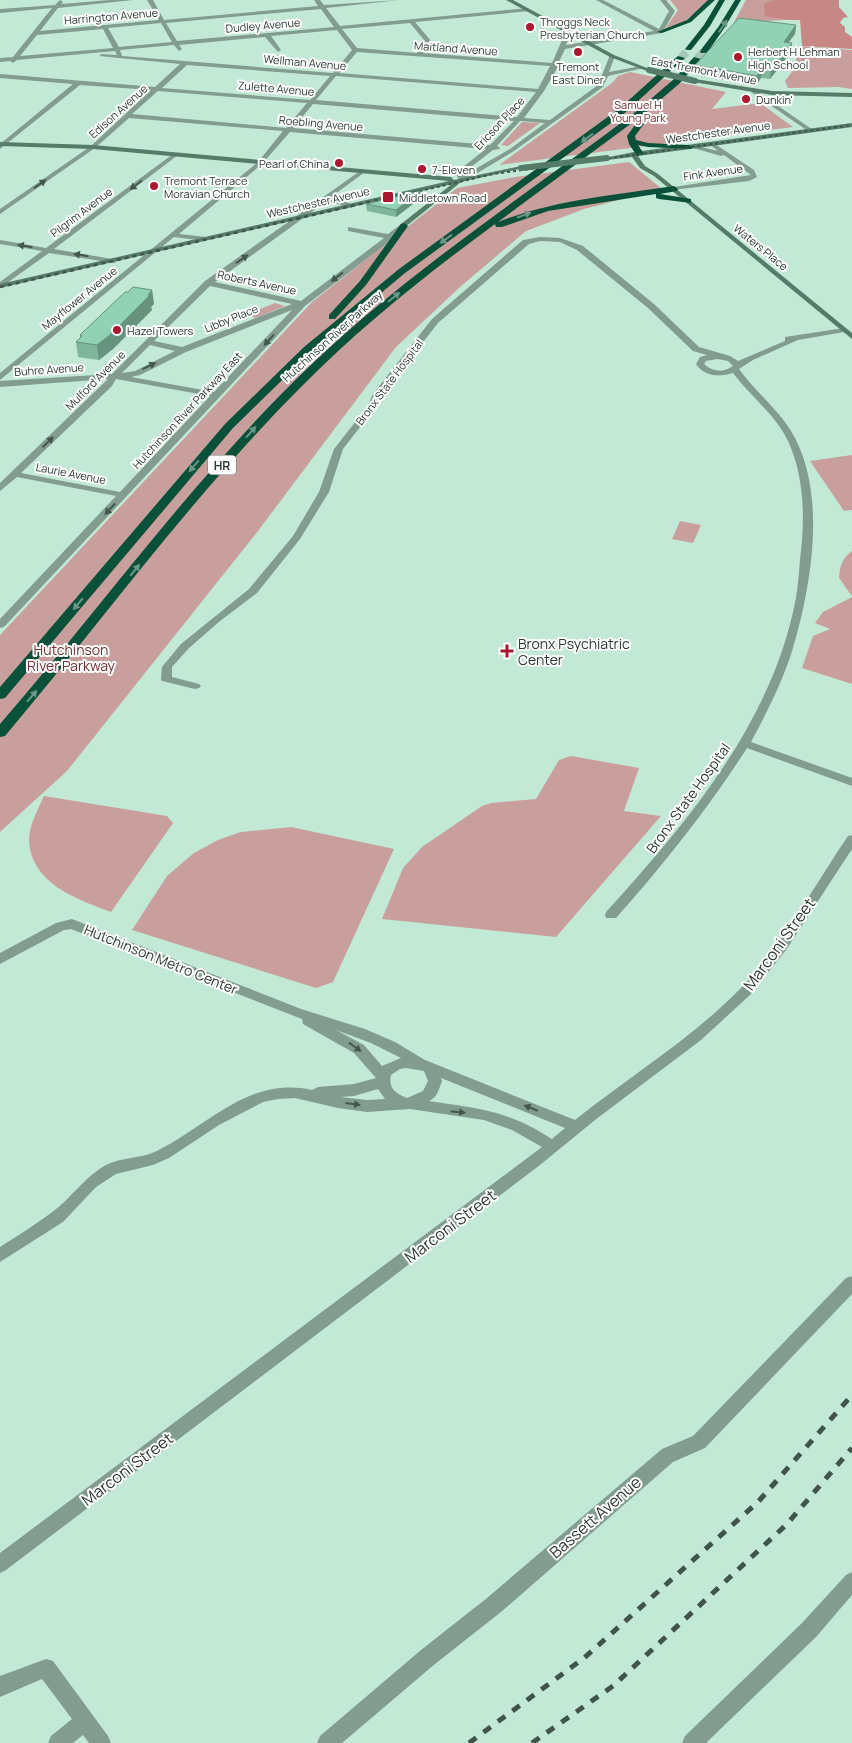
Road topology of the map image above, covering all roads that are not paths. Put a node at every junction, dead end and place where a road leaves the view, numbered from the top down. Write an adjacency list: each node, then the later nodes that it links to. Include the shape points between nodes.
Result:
1 (61, 0): 12 (street)
2 (130, 0): 12 (street)
3 (150, 0): 16 (street)
4 (316, 0): 13 (street)
5 (397, 0): 13 (street, Harrington Avenue)
6 (509, 0): 14 (main road, East Tremont Avenue)
7 (599, 0): 20 (street, via 650,27)
8 (663, 0): 20 (street, via 672,11)
9 (712, 0): 20 (highway, via 689,21)
10 (722, 0): 28 (highway)
11 (738, 0): 31 (highway, one-way to 11)
12 (57, 6): 15 (street); 22 (street)
13 (322, 7): 16 (street, Harrington Avenue); 19 (street)
14 (528, 10): 17 (street, Dudley Avenue); 21 (main road, East Tremont Avenue)
15 (0, 11)
16 (163, 21): 18 (street, Harrington Avenue); 24 (street)
17 (411, 21): 19 (street, Dudley Avenue); 33 (street, via 428,40)
18 (105, 27): 22 (street, Harrington Avenue); 27 (street)
19 (340, 28): 23 (street, Dudley Avenue); 30 (street)
20 (661, 29): 25 (street)
21 (568, 32): 25 (main road, East Tremont Avenue); 26 (street, Ericson Place)
22 (37, 33): 37 (street)
23 (267, 35): 24 (street, Dudley Avenue); 29 (street)
24 (176, 43): 27 (street, Dudley Avenue); 40 (street)
25 (590, 44): 26 (street); 34 (main road, East Tremont Avenue)
26 (563, 46): 41 (street, Ericson Place)
27 (118, 49): 32 (street, Dudley Avenue); 35 (street)
28 (688, 49)
29 (278, 50)
30 (355, 50): 33 (street, Maitland Avenue); 44 (street, Mayflower Avenue)
31 (704, 51)
32 (67, 54): 35 (street, Wellman Avenue); 37 (street, Dudley Avenue)
33 (418, 55): 41 (street, Maitland Avenue)
34 (612, 56): 42 (main road, East Tremont Avenue); 43 (street, via 606,68)
35 (121, 58): 40 (street, Wellman Avenue)
36 (681, 58): 114 (highway, Hutchinson River Parkway / HR, one-way to 114, via 608,122 359,305)
37 (15, 59): 38 (street, Dudley Avenue); 45 (street)
38 (0, 60)
39 (697, 60): 51 (highway, Hutchinson River Parkway / HR)
40 (186, 62): 44 (street, Wellman Avenue); 47 (street, Edison Avenue)
41 (556, 65): 48 (street, Ericson Place)
42 (640, 68): 43 (street); 49 (main road, East Tremont Avenue, bridge)
43 (607, 74): 55 (street, via 601,86)
44 (334, 75): 48 (street, Wellman Avenue); 52 (street, Mayflower Avenue)
45 (0, 76): 46 (street, Zulette Avenue)
46 (78, 82): 47 (street, Zulette Avenue); 61 (street)
47 (157, 88): 52 (street, Zulette Avenue); 53 (street, Edison Avenue)
48 (541, 91): 54 (street, Ericson Place)
49 (753, 91): 50 (main road, East Tremont Avenue); 58 (street)
50 (852, 95)
51 (657, 98): 59 (highway, via 631,134); 90 (highway, Hutchinson River Parkway / HR)
52 (313, 101): 54 (street, Zulette Avenue); 57 (street, Mayflower Avenue)
53 (128, 116): 57 (street, Roebling Avenue); 62 (street, Edison Avenue)
54 (520, 118): 55 (street, Zulette Avenue); 63 (street, Ericson Place)
55 (551, 122): 65 (street)
56 (852, 125): 58 (main road, Westchester Avenue)
57 (289, 130): 63 (street, Roebling Avenue); 72 (street, Mayflower Avenue)
58 (810, 130): 60 (main road, Westchester Avenue)
59 (632, 141): 64 (highway, via 655,146); 67 (highway)
60 (712, 144): 64 (main road, Westchester Avenue); 69 (street)
61 (2, 145): 62 (main road)
62 (93, 147): 68 (main road); 86 (street, Edison Avenue, one-way to 62)
63 (491, 147): 65 (street, Roebling Avenue); 78 (street, Ericson Place, via 458,173)
64 (691, 147): 66 (main road, Westchester Avenue); 69 (street)
65 (512, 150): 73 (street, Ericson Place)
66 (661, 151): 67 (main road, Westchester Avenue); 71 (main road)
67 (637, 154): 70 (main road, Westchester Avenue); 74 (main road, Waters Place); 77 (main road, Waters Place)
68 (175, 155): 72 (main road); 95 (street, Pilgrim Avenue, one-way to 95)
69 (733, 157): 79 (street, Fink Avenue, via 755,176)
70 (608, 158): 74 (main road); 76 (main road, Westchester Avenue, bridge)
71 (652, 160)
72 (260, 163): 75 (main road); 91 (street, Mayflower Avenue)
73 (487, 166): 76 (street, Ericson Place); 78 (street, Ericson Place)
74 (642, 167): 77 (main road, Waters Place)
75 (362, 172): 78 (main road); 82 (street, Mulford Avenue)
76 (494, 173): 78 (main road, Westchester Avenue)
77 (656, 175): 79 (main road, Waters Place)
78 (461, 178): 81 (main road, Westchester Avenue); 83 (main road)
79 (674, 189): 80 (highway); 84 (main road, Waters Place)
80 (645, 194): 84 (highway); 90 (highway, one-way to 80, via 536,211)
81 (400, 195): 83 (main road); 85 (main road, Westchester Avenue)
82 (326, 198): 85 (street); 87 (street, Mulford Avenue)
83 (428, 199): 88 (main road)
84 (688, 201): 101 (main road, Waters Place)
85 (350, 206): 87 (main road, Westchester Avenue)
86 (0, 212)
87 (300, 218): 93 (main road, Westchester Avenue); 98 (street, Mulford Avenue, one-way to 87)
88 (404, 226): 92 (street, Hutchinson River Parkway East); 114 (highway, via 354,294 305,342)
89 (351, 229): 92 (street)
90 (478, 233): 124 (highway, Hutchinson River Parkway / HR, one-way to 90, via 269,412 359,326)
91 (172, 235): 93 (street); 96 (street, Mayflower Avenue)
92 (390, 237): 100 (street, Hutchinson River Parkway East, one-way to 100)
93 (203, 240): 96 (main road, Westchester Avenue)
94 (0, 242): 95 (street, one-way to 94)
95 (49, 250): 97 (street, one-way to 95); 99 (street, Pilgrim Avenue)
96 (154, 251): 97 (main road, Westchester Avenue); 113 (street, Mayflower Avenue)
97 (112, 260): 99 (main road, Westchester Avenue)
98 (208, 283): 100 (street, Roberts Avenue); 104 (street, Mulford Avenue)
99 (0, 286)
100 (302, 304): 106 (street, Libby Place); 117 (street, Hutchinson River Parkway East, one-way to 117)
101 (844, 330): 102 (main road, Waters Place); 103 (street)
102 (852, 337)
103 (795, 338): 108 (street); 110 (street, via 742,361)
104 (148, 342): 106 (street); 112 (street, Mulford Avenue)
105 (696, 349): 107 (street, Bronx State Hospital); 109 (street, Bronx State Hospital); 122 (street, Bronx State Hospital, via 651,306 580,248 553,238 526,242 435,321 376,396 340,449 312,514 279,560 253,592 185,646 167,667 166,679)
106 (183, 350): 112 (street, Libby Place, one-way to 106, via 137,373)
107 (717, 356): 108 (street); 109 (street)
108 (729, 358): 110 (street, Bronx State Hospital, via 735,362)
109 (702, 359): 111 (street, Bronx State Hospital, via 700,364 703,368)
110 (736, 368): 111 (street); 116 (street, Bronx State Hospital)
111 (722, 373): 116 (street, Bronx State Hospital)
112 (114, 376): 115 (street, Buhre Avenue); 117 (street, Buhre Avenue); 118 (street, Mulford Avenue, one-way to 112)
113 (0, 377)
114 (275, 380): 123 (highway, Hutchinson River Parkway / HR, one-way to 123, via 229,426)
115 (0, 384)
116 (744, 384): 125 (street, Bronx State Hospital, via 792,439 804,481 808,527 807,559 795,625 769,698)
117 (217, 395): 120 (street, Hutchinson River Parkway East)
118 (14, 474): 119 (street, Mulford Avenue); 120 (street, Laurie Avenue)
119 (0, 488)
120 (123, 495): 121 (street, Hutchinson River Parkway East, one-way to 121)
121 (2, 620)
122 (195, 686)
123 (0, 695)
124 (0, 733)
125 (746, 744): 126 (street); 128 (street, Bronx State Hospital, via 687,828)
126 (852, 782)
127 (852, 839): 135 (street, Marconi Street, via 781,947 745,992 696,1036)
128 (612, 915)
129 (0, 959): 130 (street, Hutchinson Metro Center, via 61,926 72,924)
130 (298, 1013): 131 (street, Hutchinson Metro Center, via 398,1048); 132 (street, Hutchinson Metro Center, one-way to 132, via 359,1049)
131 (425, 1065): 132 (street, Hutchinson Metro Center, via 406,1062 394,1065 385,1072); 134 (street, Hutchinson Metro Center, via 435,1081 432,1092 423,1099); 135 (street, Hutchinson Metro Center, one-way to 131)
132 (382, 1080): 133 (street, Hutchinson Metro Center, via 354,1090); 134 (street, Hutchinson Metro Center, via 391,1097)
133 (306, 1093): 134 (street, Hutchinson Metro Center, one-way to 134, via 367,1106); 137 (street, Hutchinson Metro Center, via 260,1097 214,1121 159,1157 112,1169 91,1183 58,1217)
134 (407, 1102): 136 (street, Hutchinson Metro Center, one-way to 136, via 500,1119)
135 (576, 1126): 136 (street, Marconi Street)
136 (552, 1146): 139 (street, Marconi Street)
137 (0, 1255)
138 (852, 1283): 145 (street, Bassett Avenue, via 699,1442 668,1454 494,1605)
139 (0, 1564)
140 (852, 1581): 146 (street, via 809,1630)
141 (0, 1687): 142 (street, via 46,1668)
142 (84, 1721): 143 (street); 144 (street)
143 (58, 1743)
144 (101, 1743)
145 (326, 1743)
146 (692, 1743)

